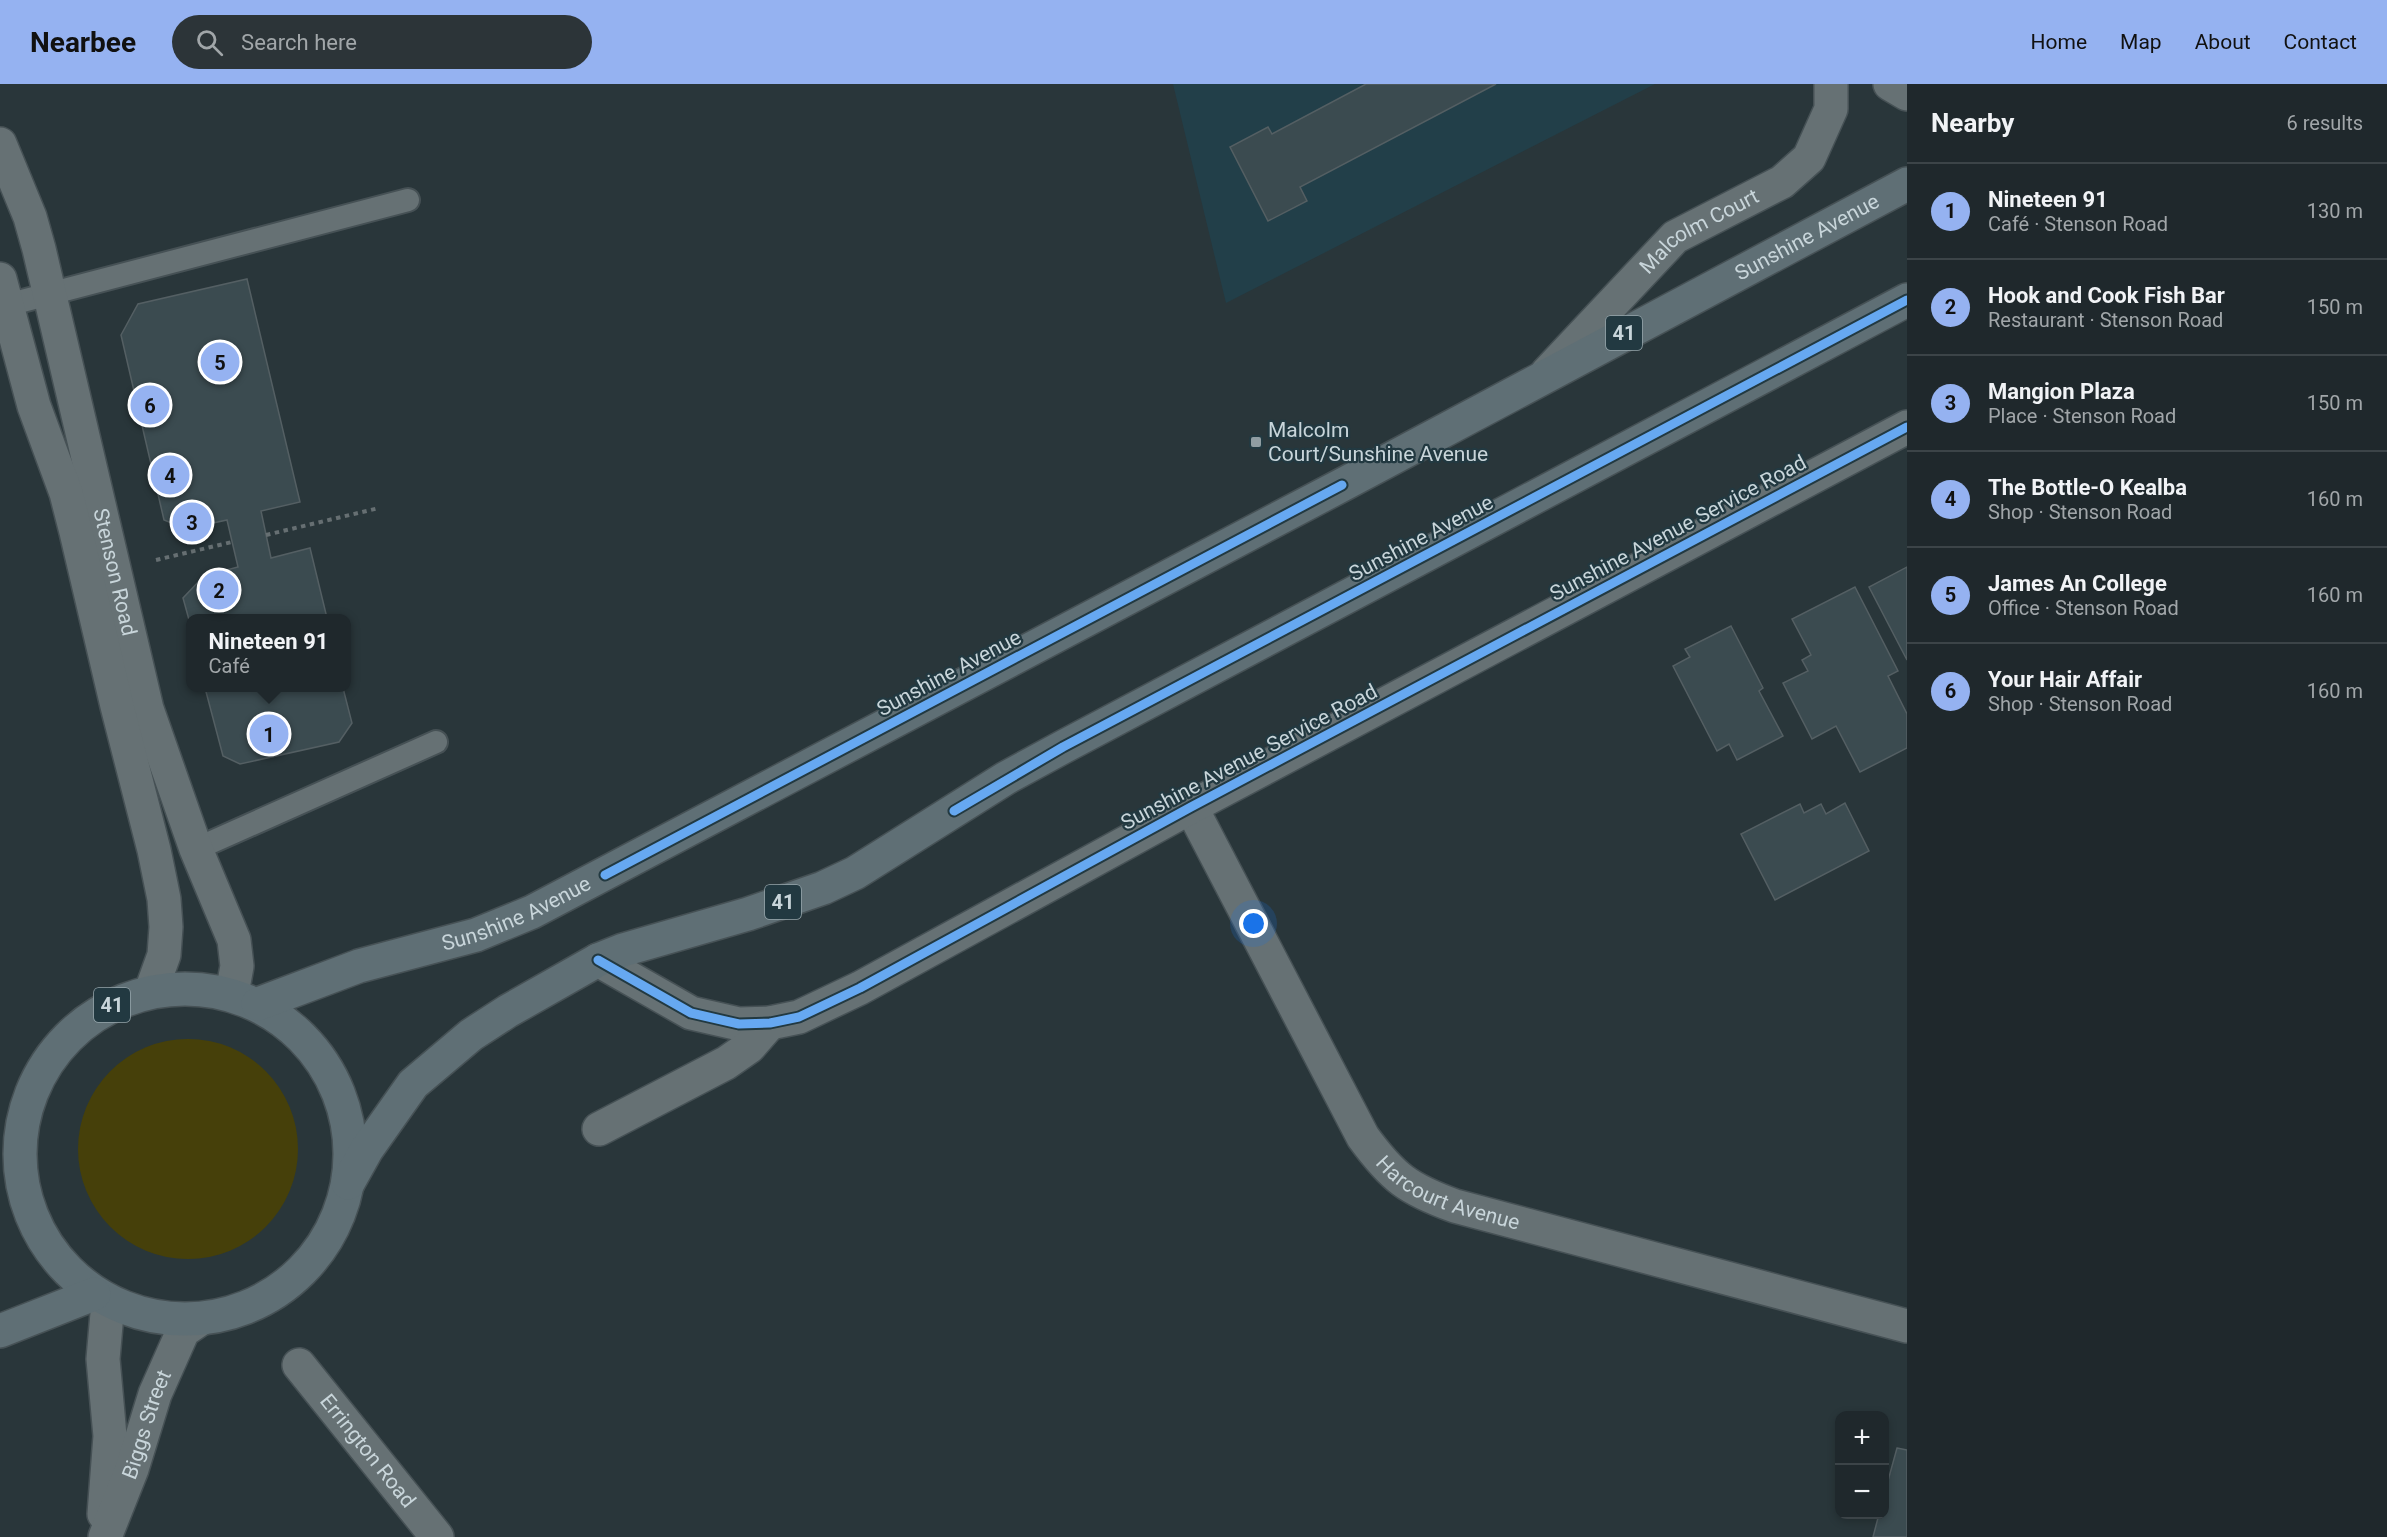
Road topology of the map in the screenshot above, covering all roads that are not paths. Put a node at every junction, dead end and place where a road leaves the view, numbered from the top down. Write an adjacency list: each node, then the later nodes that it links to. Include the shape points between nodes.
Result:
1 (1831, 84): 10 (street, Malcolm Court, via 1831,109 1809,158 1782,182 1675,237)
2 (1890, 84): 3 (street)
3 (1907, 94)
4 (0, 144): 8 (street, Stenson Road, via 30,217)
5 (1907, 184): 10 (main road, Sunshine Avenue / 41)
6 (408, 201): 8 (lane)
7 (3, 292): 8 (lane); 16 (street, Stenson Road, via 34,406 66,493 154,850 166,927 164,954)
8 (49, 294): 14 (street, Stenson Road, via 147,709)
9 (1907, 300): 15 (main road, Sunshine Avenue / 41, via 1054,752 855,873 795,898)
10 (1546, 375): 17 (main road, Sunshine Avenue / 41, via 532,912 476,935)
11 (1907, 427): 13 (street, Sunshine Avenue Service Road)
12 (436, 742): 14 (lane)
13 (1191, 807): 18 (street, Sunshine Avenue Service Road, via 838,999 799,1017); 25 (street, Harcourt Avenue, via 1363,1137 1386,1169 1417,1192 1455,1206)
14 (196, 849): 17 (street, Stenson Road, via 234,940)
15 (598, 960): 18 (street, Sunshine Avenue Service Road, via 691,1013 739,1024); 22 (main road, Sunshine Avenue / 41, via 471,1035 440,1059 413,1084 386,1119)
16 (151, 991): 17 (main road, 41, via 192,988); 19 (main road, 41, via 119,1001 90,1017 58,1048)
17 (245, 999): 22 (main road, 41, via 294,1028 321,1060 341,1098 350,1140)
18 (770, 1023): 20 (street, via 749,1047 726,1064)
19 (30, 1095): 21 (main road, 41); 23 (main road, 41, via 20,1132 20,1169 27,1206 43,1240 66,1270)
20 (599, 1129)
21 (0, 1140)
22 (348, 1183): 24 (main road, 41, via 340,1213 326,1241 285,1287 249,1307)
23 (101, 1298): 24 (main road, 41, via 152,1317); 26 (main road); 28 (street, Biggs Street, via 110,1436)
24 (199, 1320): 28 (street, Biggs Street, via 183,1331 155,1394 132,1469)
25 (1907, 1326)
26 (0, 1331)
27 (299, 1365): 29 (street, Errington Road)
28 (104, 1537)
29 (437, 1537)

